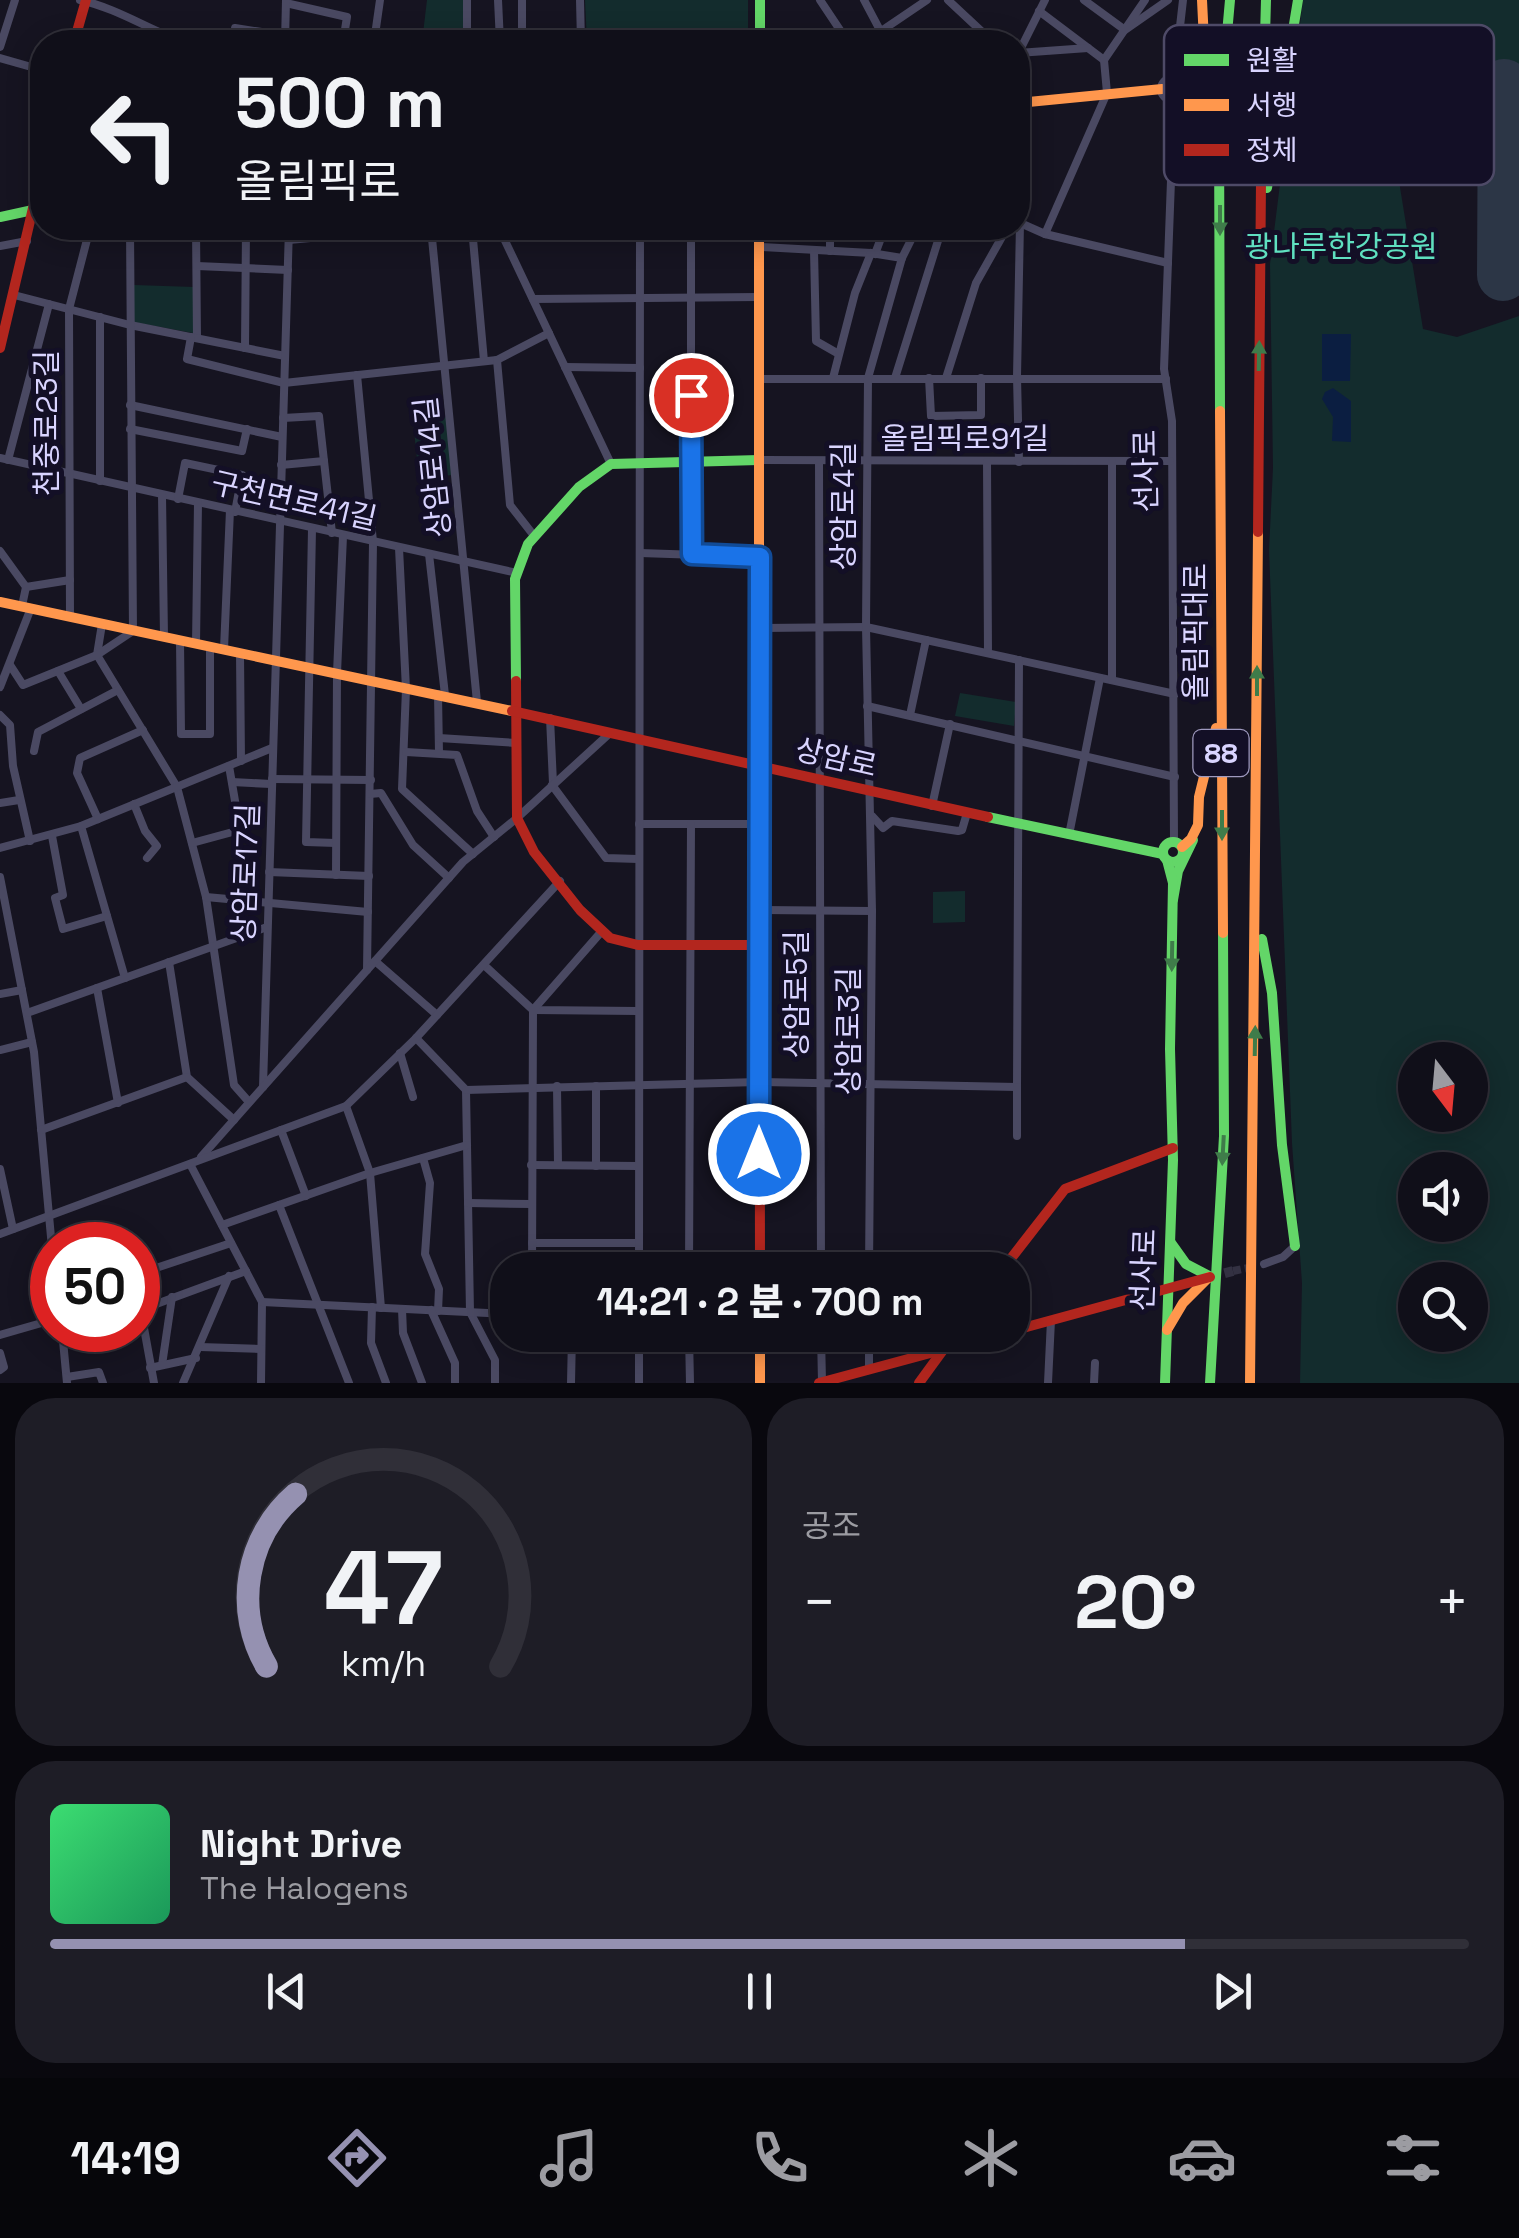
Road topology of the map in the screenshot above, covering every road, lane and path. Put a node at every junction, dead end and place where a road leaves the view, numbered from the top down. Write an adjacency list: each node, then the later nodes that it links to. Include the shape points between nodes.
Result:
1 (15, 0): 48 (street)
2 (84, 0): 23 (street); 31 (main road)
3 (380, 0): 36 (street)
4 (467, 0): 37 (street)
5 (498, 0): 38 (street)
6 (522, 0): 39 (street)
7 (580, 0): 40 (street)
8 (760, 0): 41 (main road)
9 (820, 0): 42 (street)
10 (864, 0): 43 (street)
11 (928, 0): 44 (street)
12 (948, 0): 45 (street)
13 (1045, 0): 24 (street)
14 (1084, 0): 47 (street)
15 (1145, 0): 47 (street)
16 (1168, 0): 47 (street)
17 (1182, 0): 25 (street)
18 (1202, 0): 26 (main road)
19 (1230, 0): 27 (main road, 올림픽대로 / 88)
20 (1266, 0): 28 (main road, 올림픽대로 / 88)
21 (1298, 0): 29 (main road)
22 (286, 2): 34 (street); 35 (street, via 347,17)
23 (108, 3): 32 (street)
24 (1039, 11): 46 (street); 49 (street)
25 (1179, 25)
26 (1203, 25)
27 (1228, 25)
28 (1266, 25)
29 (1293, 25)
30 (235, 28): 33 (street)
31 (77, 30)
32 (151, 30)
33 (244, 30)
34 (286, 30)
35 (345, 30)
36 (376, 30)
37 (466, 30)
38 (499, 30)
39 (522, 30)
40 (581, 30)
41 (760, 30)
42 (840, 30)
43 (879, 30)
44 (892, 30)
45 (980, 30)
46 (1030, 30)
47 (1125, 30): 52 (street)
48 (0, 47)
49 (1088, 48): 50 (street); 52 (street)
50 (1030, 52)
51 (0, 58): 53 (street)
52 (1104, 60): 56 (street)
53 (30, 67)
54 (1164, 84): 55 (street)
55 (1162, 89): 56 (main road); 57 (street)
56 (1107, 93): 58 (main road); 67 (street)
57 (1164, 97)
58 (1030, 102)
59 (1171, 185): 93 (street, 선사로)
60 (1220, 185): 202 (main road, 올림픽대로 / 88, one-way to 202)
61 (1263, 185): 64 (main road, 올림픽대로 / 88)
62 (1268, 185): 64 (main road)
63 (30, 211): 65 (main road)
64 (1262, 213): 270 (main road, 올림픽대로 / 88, one-way to 64)
65 (0, 217)
66 (1030, 227): 67 (street)
67 (1046, 234): 93 (street)
68 (30, 235): 86 (main road)
69 (86, 240): 103 (street, 천중로23길)
70 (130, 240): 105 (street)
71 (195, 240): 94 (street)
72 (246, 240): 95 (street)
73 (289, 240): 96 (street, 상암로17길)
74 (432, 240): 114 (street, 상암로14길)
75 (473, 240): 113 (street)
76 (505, 240): 101 (street)
77 (640, 240): 98 (street)
78 (692, 240): 99 (street)
79 (760, 240): 88 (main road)
80 (830, 240): 90 (street)
81 (880, 240): 91 (street)
82 (911, 240): 92 (street, 상암로4길)
83 (938, 240): 120 (street)
84 (1000, 240): 122 (street, via 976,282)
85 (1019, 240): 124 (street)
86 (28, 241): 87 (street); 97 (main road)
87 (0, 246)
88 (760, 247): 89 (street); 100 (main road)
89 (814, 250): 90 (street); 110 (street, via 816,341)
90 (830, 251): 91 (street)
91 (873, 254): 92 (street); 110 (street)
92 (902, 258): 119 (street, 상암로4길)
93 (1168, 263): 126 (street, 선사로)
94 (197, 266): 95 (street); 107 (street)
95 (246, 268): 96 (street); 109 (street)
96 (288, 270): 111 (street, 상암로17길)
97 (14, 295): 102 (street); 108 (main road)
98 (640, 296): 99 (street); 101 (street); 116 (street)
99 (692, 297): 100 (street); 136 (street)
100 (760, 297): 125 (main road)
101 (533, 298): 106 (street)
102 (49, 304): 103 (street); 133 (street, 구천면로41길)
103 (70, 309): 104 (street); 146 (street, 천중로23길)
104 (100, 317): 105 (street); 147 (street)
105 (130, 324): 107 (street); 128 (street)
106 (549, 333): 112 (street); 115 (street)
107 (194, 337): 109 (street); 127 (street, via 187,359)
108 (0, 348)
109 (245, 348): 111 (street)
110 (837, 353): 118 (street)
111 (285, 356): 127 (street, 상암로17길)
112 (497, 360): 113 (street); 157 (street, via 510,506)
113 (484, 361): 114 (street)
114 (446, 365): 117 (street); 165 (street, 상암로14길)
115 (565, 367): 116 (street); 144 (street)
116 (640, 368): 143 (street)
117 (357, 375): 127 (street); 158 (street)
118 (833, 378): 119 (street); 125 (street)
119 (868, 378): 120 (street); 140 (street, 상암로4길)
120 (895, 378): 121 (street)
121 (929, 378): 122 (street); 123 (street, via 931,416 981,414)
122 (946, 378): 123 (street)
123 (981, 378): 124 (street)
124 (1017, 378): 126 (street); 142 (street)
125 (760, 379): 134 (main road)
126 (1166, 380): 138 (street, 선사로)
127 (284, 383): 129 (street, 상암로17길)
128 (130, 404): 130 (street); 131 (street)
129 (283, 418): 132 (street, 상암로17길); 135 (street, via 319,416)
130 (130, 429): 131 (street, via 242,452); 148 (street)
131 (247, 430): 132 (street)
132 (282, 437): 145 (street, 상암로17길)
133 (4, 459): 146 (street, 구천면로41길)
134 (760, 460): 136 (main road); 139 (street, 올림픽로91길); 164 (main road)
135 (324, 461): 145 (street); 155 (street)
136 (690, 461): 143 (main road); 163 (street)
137 (1112, 461): 138 (street, 올림픽로91길); 142 (street, 올림픽로91길); 194 (street)
138 (1170, 461): 198 (street, 선사로)
139 (819, 462): 140 (street, 올림픽로91길); 173 (street, 상암로5길)
140 (867, 462): 141 (street, 올림픽로91길); 174 (street, 상암로4길)
141 (987, 462): 142 (street, 올림픽로91길); 184 (street)
142 (1019, 462)
143 (640, 463): 144 (main road); 161 (street)
144 (611, 464): 157 (main road, via 579,487)
145 (281, 465): 153 (street, 상암로17길)
146 (70, 474): 147 (street, 구천면로41길); 167 (street, 천중로23길)
147 (100, 480): 148 (street, 구천면로41길)
148 (130, 488): 149 (street, 구천면로41길); 176 (street)
149 (162, 495): 150 (street, 구천면로41길); 177 (street)
150 (178, 499): 151 (street, 구천면로41길); 152 (street, 구천면로41길, via 185,463 242,474)
151 (198, 503): 152 (street, 구천면로41길); 180 (street)
152 (232, 511): 153 (street, 구천면로41길); 182 (street)
153 (280, 522): 154 (street, 구천면로41길); 186 (street, 상암로17길)
154 (312, 529): 155 (street, 구천면로41길); 189 (street)
155 (332, 533): 156 (street, 구천면로41길)
156 (343, 536): 158 (street, 구천면로41길); 191 (street)
157 (535, 537): 166 (main road)
158 (373, 542): 159 (street, 구천면로41길); 193 (street)
159 (399, 548): 162 (street, 구천면로41길); 196 (street)
160 (0, 551): 168 (street)
161 (640, 553): 163 (street); 212 (street)
162 (429, 554): 165 (street, 구천면로41길); 199 (street)
163 (692, 554): 164 (street)
164 (760, 557): 175 (main road)
165 (465, 562): 166 (street, 구천면로41길); 200 (street, 상암로14길)
166 (517, 574): 204 (main road)
167 (70, 580): 168 (street); 171 (street, 천중로23길)
168 (26, 586): 170 (street)
169 (0, 602): 170 (main road, 상암로)
170 (27, 607): 171 (main road, 상암로); 188 (street)
171 (70, 616): 172 (main road, 상암로)
172 (102, 624): 176 (main road, 상암로); 185 (street)
173 (821, 627): 174 (street); 175 (street); 225 (street, 상암로5길)
174 (866, 627): 179 (street); 201 (street, 상암로4길)
175 (760, 628): 222 (main road)
176 (133, 630): 177 (main road, 상암로); 185 (street)
177 (164, 637): 178 (main road, 상암로)
178 (180, 640): 180 (main road, 상암로); 181 (street, via 181,734 210,734)
179 (926, 640): 184 (street); 206 (street)
180 (196, 644): 181 (main road, 상암로)
181 (210, 646): 182 (main road, 상암로)
182 (224, 649): 183 (main road, 상암로)
183 (240, 653): 186 (main road, 상암로); 220 (street)
184 (988, 654): 187 (street)
185 (97, 655): 190 (street); 197 (street)
186 (275, 660): 189 (main road, 상암로); 215 (street, 상암로17길)
187 (1019, 660): 192 (street); 213 (street)
188 (10, 665): 190 (street, via 23,685); 195 (street)
189 (309, 667): 191 (main road, 상암로); 224 (street)
190 (58, 671): 203 (street)
191 (337, 673): 193 (main road, 상암로); 226 (street)
192 (1100, 678): 194 (street); 219 (street)
193 (372, 680): 196 (main road, 상암로); 227 (street)
194 (1112, 680): 198 (street)
195 (0, 686)
196 (406, 689): 199 (main road, 상암로); 217 (street)
197 (118, 690): 203 (street); 209 (street)
198 (1175, 694): 223 (street, 선사로)
199 (442, 695): 200 (main road, 상암로); 211 (street)
200 (478, 702): 204 (main road, 상암로)
201 (867, 706): 206 (street); 232 (street, 상암로4길)
202 (1221, 708): 246 (main road); 409 (main road, 올림픽대로 / 88, one-way to 409, via 1224,1136)
203 (81, 709): 216 (street, via 38,732)
204 (516, 711): 207 (main road, 상암로); 214 (main road)
205 (0, 715): 234 (street, via 10,725)
206 (910, 715): 208 (street)
207 (550, 718): 210 (main road, 상암로); 230 (street)
208 (950, 724): 213 (street); 237 (street)
209 (142, 730): 231 (street); 241 (street, via 80,758 77,773)
210 (610, 733): 212 (main road, 상암로); 230 (street)
211 (439, 738): 214 (street); 218 (street)
212 (640, 740): 222 (main road, 상암로); 242 (street)
213 (1019, 740): 219 (street); 245 (street)
214 (516, 743): 240 (main road)
215 (272, 748): 220 (street); 229 (street, 상암로17길)
216 (34, 751)
217 (406, 752): 218 (street); 256 (street, via 402,789)
218 (439, 754): 250 (street, via 457,754)
219 (1086, 756): 223 (street); 248 (street)
220 (241, 761): 221 (street)
221 (230, 766): 228 (street); 231 (street)
222 (760, 766): 225 (main road, 상암로); 244 (main road)
223 (1176, 777): 254 (street, 선사로)
224 (307, 779): 226 (street); 229 (street); 252 (street, via 306,842)
225 (822, 779): 232 (main road, 상암로); 273 (street, 상암로5길)
226 (336, 780): 227 (street); 252 (street)
227 (370, 780): 233 (street)
228 (232, 782): 229 (street); 253 (street, via 240,830)
229 (272, 782): 260 (street, 상암로17길)
230 (552, 784): 240 (street); 259 (street, via 606,858)
231 (177, 787): 236 (street); 253 (street)
232 (872, 792): 237 (main road, 상암로); 239 (street, 상암로3길)
233 (370, 794): 263 (street); 264 (street, via 381,793 413,845)
234 (19, 800): 235 (street); 251 (street)
235 (0, 803)
236 (134, 804): 241 (street); 258 (street, via 158,846)
237 (932, 806): 238 (main road, 상암로)
238 (968, 813): 239 (street, via 958,831 892,821 883,828); 245 (main road, 상암로)
239 (872, 816): 274 (street, 상암로3길)
240 (517, 818): 250 (street); 265 (main road, via 534,852)
241 (98, 819): 247 (street)
242 (639, 824): 243 (street); 259 (street)
243 (691, 824): 244 (street); 281 (street)
244 (759, 824): 271 (main road)
245 (1019, 824): 248 (main road, 상암로); 308 (street)
246 (1198, 825): 254 (main road, via 1192,839); 269 (main road)
247 (81, 826): 249 (street); 275 (street)
248 (1069, 834): 257 (main road, 상암로)
249 (52, 836): 251 (street); 275 (street, via 62,928)
250 (494, 837): 256 (street)
251 (30, 842): 255 (street)
252 (336, 842): 261 (street)
253 (192, 843): 267 (street)
254 (1178, 845): 257 (main road, via 1180,859)
255 (2, 850)
256 (473, 854): 264 (street)
257 (1165, 857): 269 (main road, 선사로)
258 (148, 858)
259 (638, 858): 280 (street)
260 (269, 872): 261 (street); 268 (street, 상암로17길)
261 (336, 875): 263 (street)
262 (0, 876): 266 (street)
263 (368, 876): 272 (street)
264 (448, 878): 284 (street)
265 (560, 881): 278 (main road); 285 (street)
266 (1, 892): 277 (street)
267 (206, 896): 268 (street); 282 (street)
268 (268, 900): 272 (street); 276 (street, 상암로17길)
269 (1173, 900): 320 (main road, 선사로, one-way to 320)
270 (1256, 907): 342 (main road, via 1272,993); 410 (main road, 올림픽대로 / 88, one-way to 270)
271 (759, 910): 273 (street); 279 (main road)
272 (368, 912): 286 (street)
273 (820, 912): 274 (street); 301 (street, 상암로5길)
274 (872, 912): 302 (street, 상암로3길)
275 (107, 916): 287 (street)
276 (267, 927): 282 (street); 309 (street, 상암로17길)
277 (5, 931): 289 (street)
278 (602, 931): 280 (main road); 291 (street)
279 (759, 944): 281 (main road); 300 (main road)
280 (638, 946): 281 (main road); 292 (street)
281 (690, 946): 303 (street)
282 (211, 947): 283 (street); 313 (street, via 234,1086)
283 (168, 962): 287 (street); 299 (street)
284 (374, 962): 286 (street); 294 (street)
285 (484, 964): 291 (street); 294 (street)
286 (366, 970): 309 (street)
287 (125, 978): 288 (street)
288 (97, 988): 293 (street); 312 (street)
289 (22, 990): 290 (street); 293 (street)
290 (0, 994)
291 (533, 1010): 292 (street); 307 (street)
292 (638, 1011): 304 (street)
293 (26, 1013): 296 (street)
294 (436, 1016): 295 (street)
295 (416, 1038): 298 (street); 310 (street)
296 (32, 1042): 297 (street); 316 (street)
297 (0, 1050)
298 (400, 1053): 311 (street); 314 (street)
299 (187, 1078): 312 (street); 315 (street)
300 (758, 1082): 301 (street); 303 (street); 346 (main road)
301 (820, 1082): 302 (street); 347 (street, 상암로5길)
302 (871, 1082): 308 (street); 348 (street, 상암로3길)
303 (691, 1083): 304 (street); 345 (street)
304 (638, 1085): 306 (street); 326 (street)
305 (556, 1086): 306 (street); 307 (street); 324 (street)
306 (596, 1086): 325 (street)
307 (531, 1087): 310 (street); 323 (street)
308 (1017, 1087): 318 (street)
309 (262, 1088): 313 (street)
310 (466, 1090): 319 (street)
311 (413, 1097)
312 (118, 1102): 316 (street)
313 (250, 1102): 315 (street)
314 (346, 1106): 317 (street); 328 (street)
315 (234, 1120): 322 (street)
316 (42, 1130): 333 (street)
317 (281, 1130): 322 (street); 329 (street)
318 (1016, 1136)
319 (467, 1145): 321 (street); 330 (street)
320 (1173, 1148): 339 (main road, 선사로); 349 (main road, via 1065,1188)
321 (423, 1158): 328 (street); 362 (street, via 430,1183 426,1254 439,1288)
322 (194, 1162): 333 (street); 335 (street)
323 (532, 1165): 324 (street); 331 (street)
324 (558, 1165): 325 (street)
325 (596, 1166): 326 (street)
326 (638, 1166): 341 (street)
327 (0, 1169): 336 (street)
328 (370, 1173): 329 (street); 360 (street)
329 (306, 1196): 332 (street)
330 (468, 1203): 331 (street); 363 (street)
331 (531, 1204): 340 (street)
332 (279, 1205): 335 (street); 359 (street)
333 (49, 1216): 334 (street); 336 (street)
334 (50, 1222)
335 (222, 1225): 338 (street)
336 (13, 1229): 337 (street)
337 (0, 1234)
338 (231, 1242): 351 (street); 352 (street)
339 (1170, 1242): 354 (main road, via 1180,1260); 355 (main road, 선사로)
340 (532, 1243): 341 (street); 343 (street)
341 (638, 1243): 344 (street)
342 (1295, 1246): 350 (street)
343 (532, 1252)
344 (638, 1252)
345 (689, 1252)
346 (760, 1252)
347 (821, 1252)
348 (869, 1252)
349 (1016, 1252)
350 (1264, 1264)
351 (160, 1266)
352 (246, 1271): 353 (street); 358 (street)
353 (230, 1276): 356 (street); 370 (street)
354 (1210, 1277): 355 (main road); 368 (main road, via 1182,1303)
355 (1168, 1286): 365 (main road); 368 (main road, 선사로)
356 (172, 1297): 357 (street); 384 (street)
357 (160, 1302)
358 (262, 1302): 359 (street); 371 (street)
359 (320, 1305): 360 (street); 395 (street)
360 (376, 1308): 361 (street); 396 (street, via 371,1343)
361 (402, 1309): 362 (street); 397 (street, via 403,1333)
362 (435, 1310): 363 (street); 398 (street)
363 (470, 1312): 364 (street); 399 (street, via 495,1360)
364 (490, 1313)
365 (1051, 1320): 366 (main road); 406 (street)
366 (1030, 1325)
367 (30, 1326): 369 (street)
368 (1166, 1332): 408 (main road, 선사로)
369 (0, 1335)
370 (200, 1348): 371 (street); 382 (street)
371 (261, 1350): 394 (street)
372 (0, 1352): 386 (street)
373 (64, 1352): 389 (street)
374 (147, 1352): 385 (street)
375 (572, 1352): 400 (street)
376 (639, 1352): 401 (street)
377 (689, 1352): 402 (street)
378 (760, 1352): 403 (main road)
379 (821, 1352): 404 (street)
380 (937, 1352): 388 (main road)
381 (942, 1352): 405 (main road)
382 (196, 1358): 384 (street); 387 (street)
383 (1095, 1363): 407 (street)
384 (162, 1365): 385 (street)
385 (150, 1368): 391 (street)
386 (0, 1370)
387 (188, 1372): 392 (street); 393 (street)
388 (862, 1375): 404 (main road)
389 (67, 1380): 390 (street, via 100,1372)
390 (103, 1383)
391 (154, 1383)
392 (183, 1383)
393 (190, 1383)
394 (261, 1383)
395 (350, 1383)
396 (386, 1383)
397 (422, 1383)
398 (456, 1383)
399 (494, 1383)
400 (571, 1383)
401 (639, 1383)
402 (690, 1383)
403 (760, 1383)
404 (820, 1383)
405 (919, 1383)
406 (1048, 1383)
407 (1094, 1383)
408 (1165, 1383)
409 (1210, 1383)
410 (1250, 1383)

